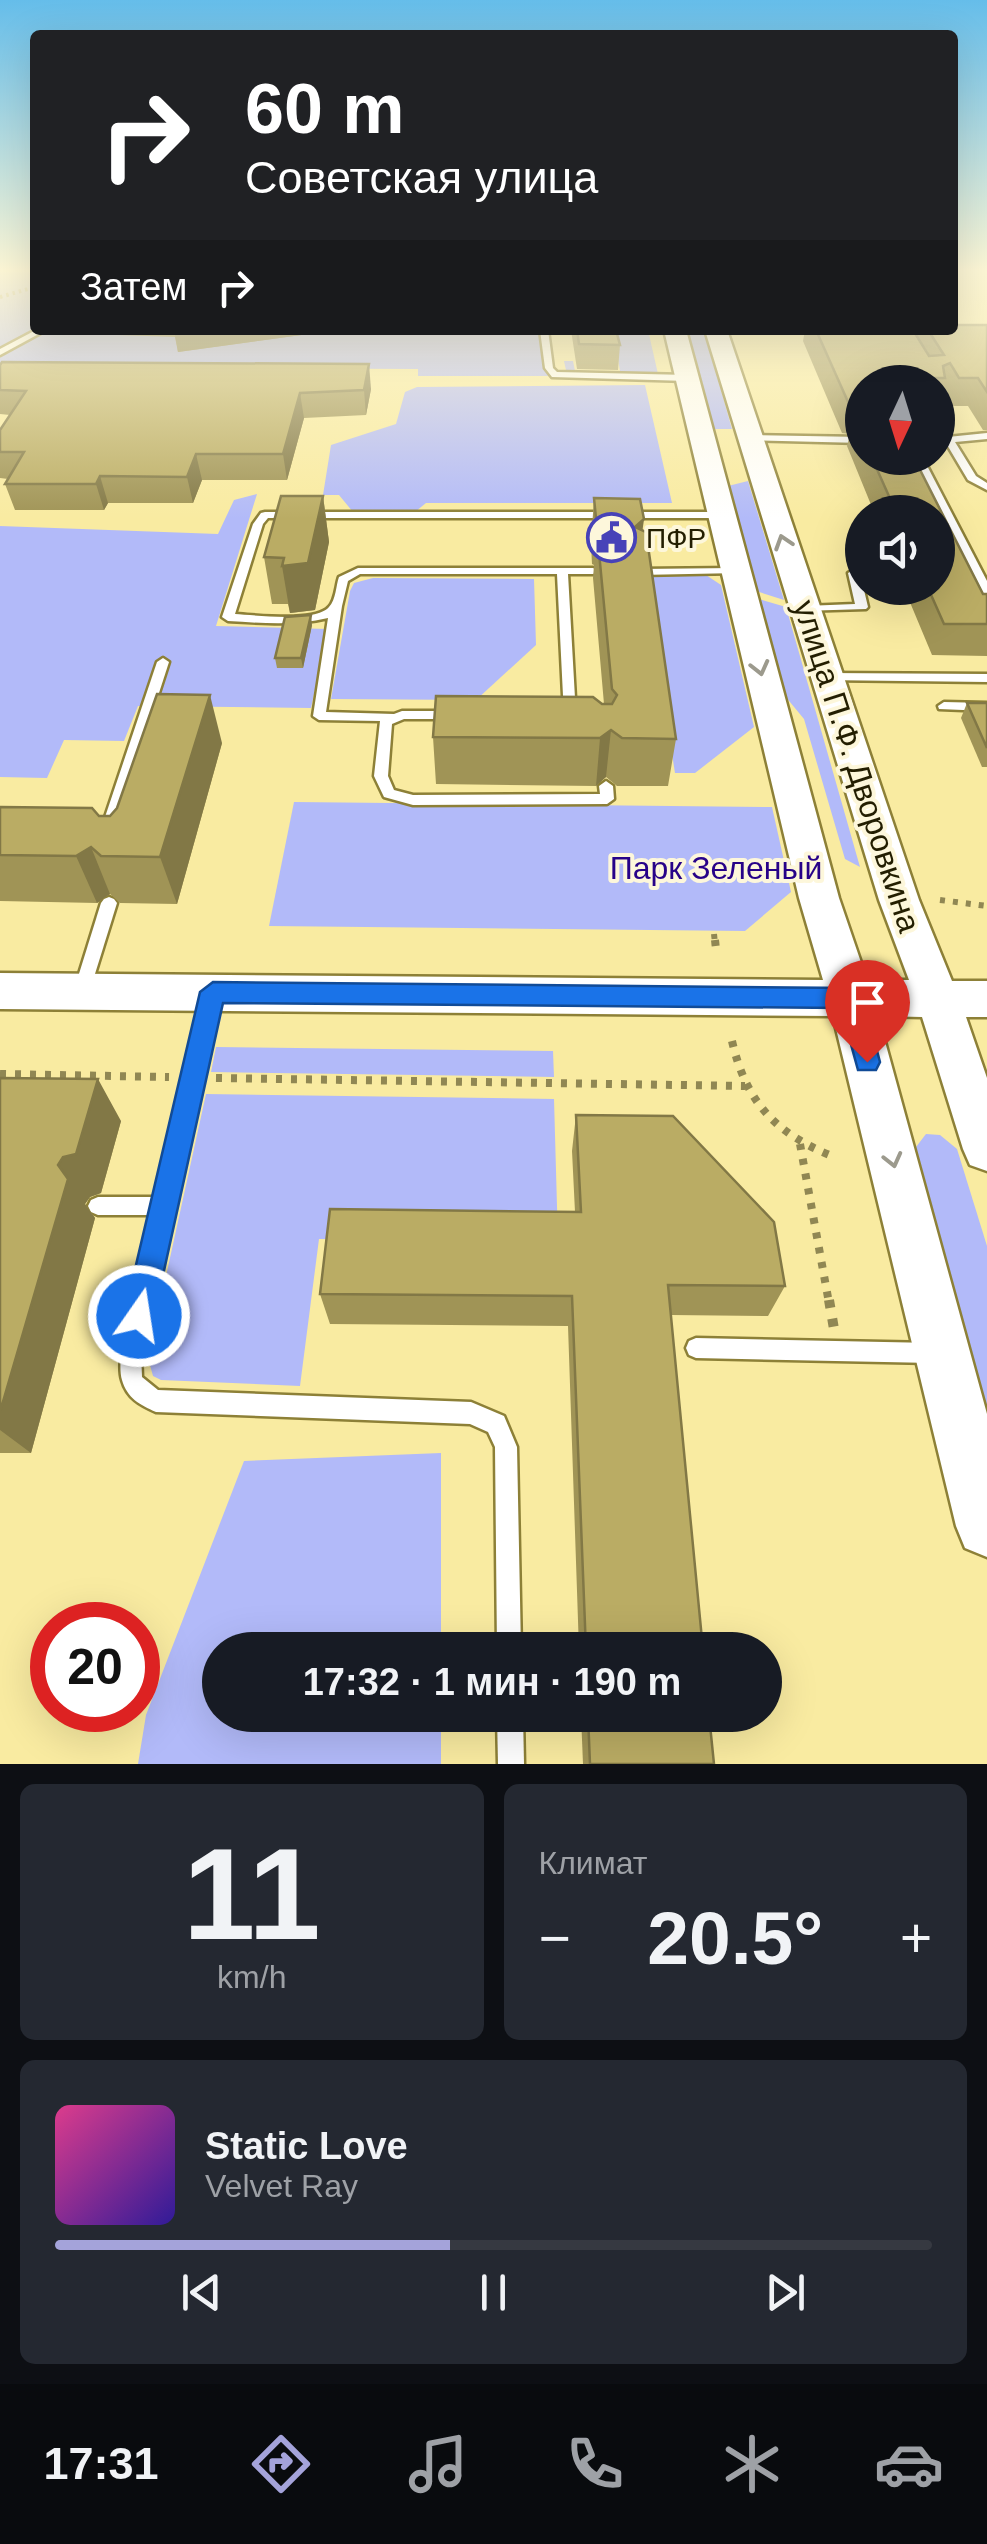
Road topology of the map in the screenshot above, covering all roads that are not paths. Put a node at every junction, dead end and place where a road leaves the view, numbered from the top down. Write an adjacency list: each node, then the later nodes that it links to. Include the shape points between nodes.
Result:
1 (547, 354): 4 (lane, via 555,376)
2 (682, 354): 4 (street, улица П.Ф. Дворовкина)
3 (724, 354): 7 (street, улица П.Ф. Дворовкина)
4 (688, 378): 6 (street, улица П.Ф. Дворовкина)
5 (987, 436): 9 (lane)
6 (702, 438): 7 (street); 13 (street, улица П.Ф. Дворовкина)
7 (750, 438): 8 (lane); 21 (street, улица П.Ф. Дворовкина, one-way to 7)
8 (845, 440)
9 (955, 440)
10 (955, 456): 12 (lane)
11 (927, 475): 18 (lane)
12 (987, 487)
13 (722, 515): 14 (street, улица П.Ф. Дворовкина); 20 (lane, via 282,512 260,518 228,618 310,619)
14 (735, 570): 17 (lane); 36 (street, улица П.Ф. Дворовкина, one-way to 36)
15 (562, 571): 16 (lane); 20 (lane, via 358,571 343,579); 28 (lane, via 577,721)
16 (592, 572)
17 (639, 572)
18 (987, 592)
19 (862, 605): 21 (lane)
20 (336, 606): 29 (lane, via 318,716)
21 (805, 609): 23 (street, улица П.Ф. Дворовкина)
22 (163, 662): 31 (lane, via 112,836)
23 (826, 676): 24 (lane); 37 (street, улица П.Ф. Дворовкина)
24 (987, 678)
25 (944, 706): 26 (lane)
26 (987, 707)
27 (475, 715): 29 (lane)
28 (552, 716)
29 (391, 717): 30 (lane, via 383,732 381,776 382,787 398,798 607,799)
30 (606, 786)
31 (90, 829)
32 (109, 903): 34 (lane)
33 (0, 990): 34 (street)
34 (82, 991): 35 (street)
35 (213, 992): 36 (street); 41 (lane)
36 (851, 998): 37 (street); 43 (street, улица П.Ф. Дворовкина, one-way to 43)
37 (938, 999): 38 (street); 39 (street, улица П.Ф. Дворовкина)
38 (987, 1000)
39 (987, 1149)
40 (98, 1206): 41 (lane)
41 (164, 1206): 45 (lane, via 131,1352 129,1378 137,1392 156,1401 471,1413 496,1424 506,1447)
42 (696, 1348): 43 (lane)
43 (942, 1353): 44 (street, улица П.Ф. Дворовкина)
44 (987, 1526)
45 (509, 1632)
46 (510, 1732): 47 (lane)
47 (511, 1764)

